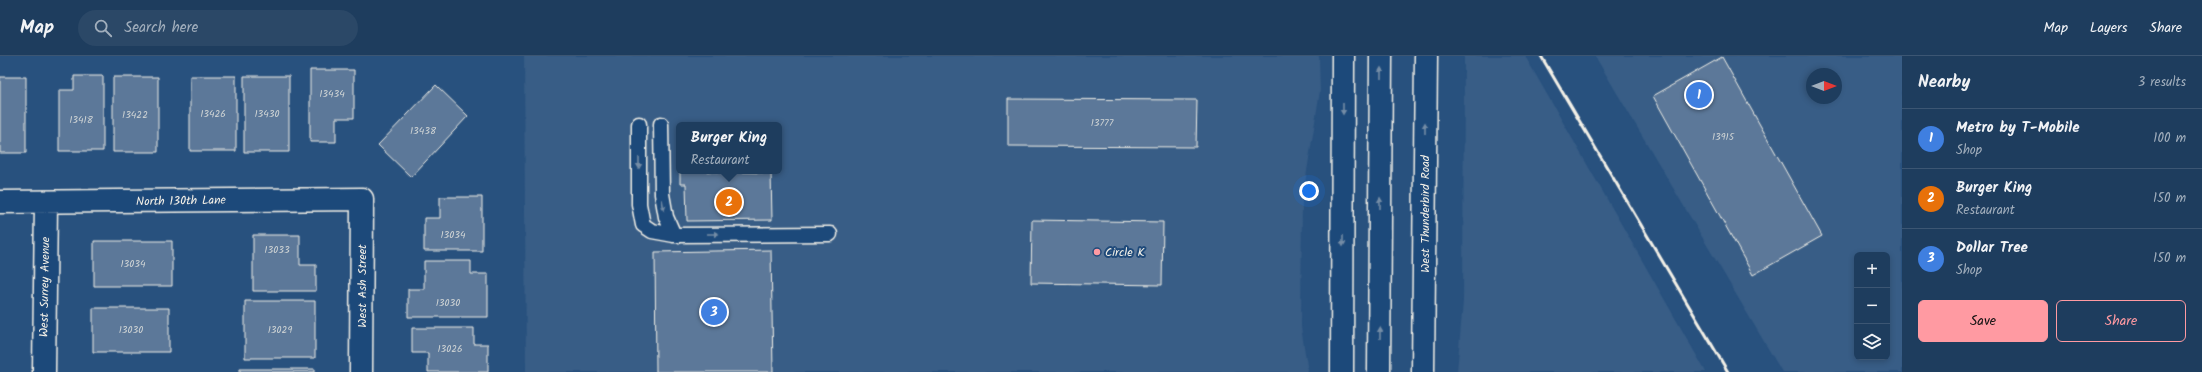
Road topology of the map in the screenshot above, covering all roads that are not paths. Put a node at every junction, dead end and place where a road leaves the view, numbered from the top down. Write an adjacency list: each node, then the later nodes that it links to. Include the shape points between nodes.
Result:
1 (1343, 56): 13 (main road, one-way to 13)
2 (1381, 56): 14 (main road, one-way to 2)
3 (1426, 56): 15 (main road, West Thunderbird Road, one-way to 3)
4 (639, 124): 9 (lane, one-way to 9, via 639,204 643,225 652,231)
5 (661, 124): 9 (lane, one-way to 9, via 662,194 666,217)
6 (362, 200): 8 (main road, North 130th Lane); 12 (main road, West Ash Street)
7 (0, 202): 8 (main road, North 130th Lane)
8 (46, 203): 11 (main road, West Surrey Avenue)
9 (674, 234): 10 (lane, one-way to 10)
10 (830, 234)
11 (44, 372)
12 (361, 372)
13 (1342, 372)
14 (1379, 372)
15 (1423, 372)

